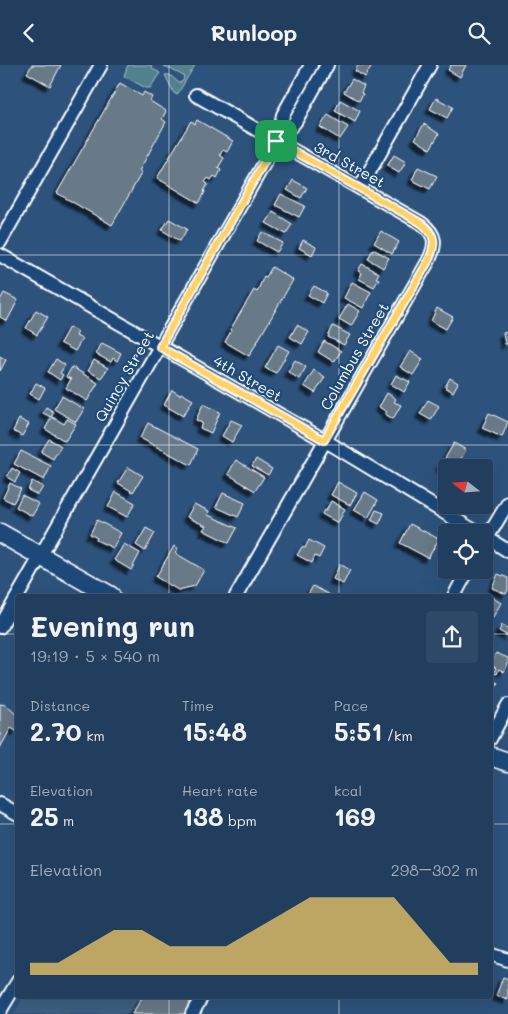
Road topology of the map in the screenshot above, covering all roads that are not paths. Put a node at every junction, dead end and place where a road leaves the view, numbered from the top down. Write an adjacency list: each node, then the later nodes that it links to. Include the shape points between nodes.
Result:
1 (101, 65): 9 (street)
2 (311, 65): 6 (street, Quincy Street, via 283,115)
3 (327, 65): 6 (street, Quincy Street, via 295,122)
4 (430, 65): 7 (street)
5 (196, 95): 6 (street, 3rd Street)
6 (276, 141): 7 (street, 3rd Street); 11 (street, Quincy Street)
7 (360, 188): 8 (street, 3rd Street, via 421,223)
8 (433, 235): 12 (street, Columbus Street, via 429,260)
9 (0, 242)
10 (0, 255): 11 (street, 4th Street)
11 (160, 347): 12 (street, 4th Street); 19 (street, Quincy Street)
12 (324, 440): 14 (street, 4th Street); 23 (street, Columbus Street)
13 (508, 503): 15 (street)
14 (462, 524)
15 (493, 524)
16 (0, 533): 19 (main road)
17 (493, 543): 18 (street, 4th Street)
18 (508, 551)
19 (40, 556): 21 (street, Quincy Street); 22 (main road)
20 (463, 579): 24 (street)
21 (19, 594)
22 (107, 594)
23 (237, 594)
24 (455, 594)
25 (15, 600): 26 (street, Quincy Street)
26 (0, 627)
27 (508, 705): 28 (street)
28 (493, 733)
29 (0, 804): 30 (street)
30 (15, 812)
31 (493, 955): 32 (street)
32 (508, 960)
33 (15, 986): 35 (street)
34 (200, 999): 36 (street)
35 (0, 1011)
36 (192, 1014)

